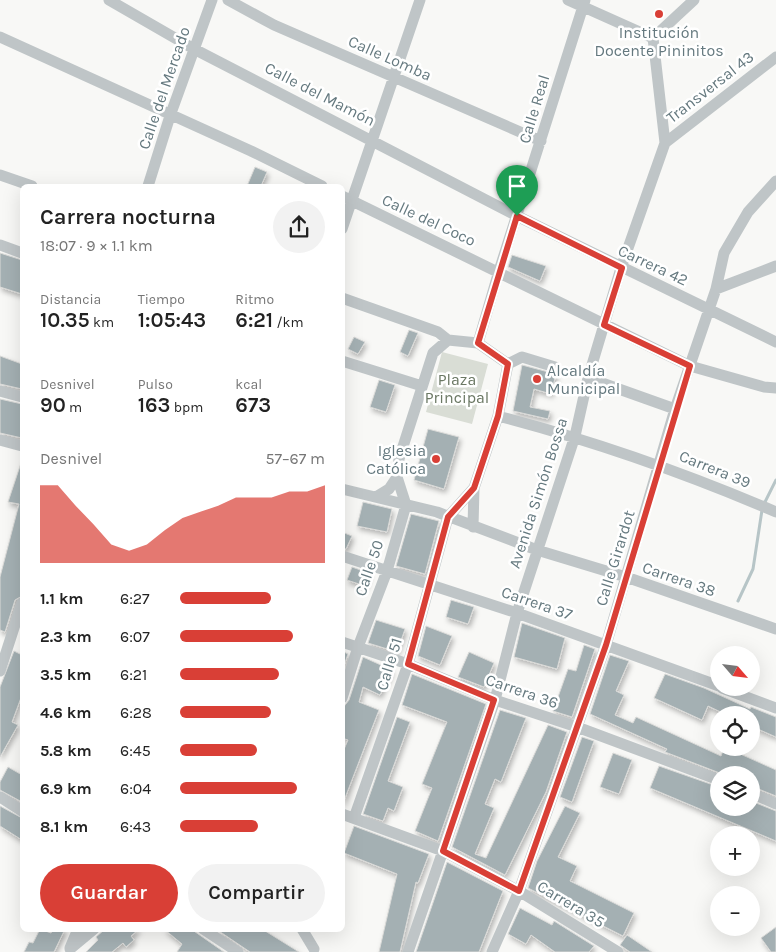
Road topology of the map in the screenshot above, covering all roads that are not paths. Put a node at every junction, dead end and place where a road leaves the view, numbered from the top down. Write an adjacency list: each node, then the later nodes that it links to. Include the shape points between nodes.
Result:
1 (109, 0): 10 (street, Calle del Mamón)
2 (212, 0): 10 (street, Calle del Mercado)
3 (228, 0): 12 (street, Calle Lomba, via 274,25)
4 (420, 0): 12 (street)
5 (568, 0): 7 (street)
6 (694, 0): 9 (street)
7 (584, 3): 9 (street); 15 (street, Calle Real)
8 (0, 37): 13 (street)
9 (653, 38): 16 (street, Avenida Simón Bossa)
10 (194, 49): 13 (street, Calle del Mercado); 14 (street, Calle del Mamón)
11 (776, 57): 16 (street, Transversal 43)
12 (393, 78): 14 (street); 15 (street, Calle Lomba)
13 (170, 116): 20 (street, Calle del Mercado); 21 (street)
14 (371, 138): 22 (street); 23 (street, Calle del Mamón)
15 (541, 141): 23 (street, Calle Real)
16 (665, 143): 27 (street, Avenida Simón Bossa)
17 (0, 175): 19 (street)
18 (776, 180): 29 (street, Calle Girardot, via 748,212 724,253)
19 (26, 184)
20 (149, 184)
21 (318, 184)
22 (347, 199): 28 (street, Calle del Coco)
23 (517, 216): 27 (street, Carrera 42); 28 (street, Calle Real)
24 (0, 245): 25 (street)
25 (20, 252)
26 (776, 266): 29 (street)
27 (622, 268): 31 (street, Carrera 42); 32 (street, Avenida Simón Bossa)
28 (499, 271): 32 (street, Calle del Coco); 35 (street, Calle Real)
29 (716, 289): 31 (street, Calle Girardot)
30 (345, 299): 33 (street, via 438,332)
31 (709, 308): 34 (street, Carrera 42); 38 (street, Calle Girardot)
32 (604, 325): 38 (street, Calle del Coco); 40 (street, Avenida Simón Bossa)
33 (448, 340): 35 (street); 41 (street, via 433,353)
34 (776, 342)
35 (478, 343): 37 (street)
36 (345, 362): 41 (street)
37 (508, 364): 39 (street, via 522,357); 46 (street)
38 (690, 366): 42 (street, Calle del Coco); 45 (street, Calle Girardot)
39 (555, 368)
40 (588, 378): 45 (street); 47 (street, Avenida Simón Bossa)
41 (422, 386): 51 (street, via 399,459)
42 (776, 388)
43 (0, 391): 44 (street)
44 (20, 396)
45 (675, 409): 50 (street, Calle Girardot)
46 (498, 416): 47 (street, Carrera 39); 52 (street)
47 (575, 436): 50 (street, Carrera 39); 59 (street, Avenida Simón Bossa)
48 (0, 440): 49 (street)
49 (20, 445)
50 (660, 464): 56 (street, Carrera 39); 62 (street, Calle Girardot)
51 (397, 477): 54 (street, via 389,489); 55 (street)
52 (474, 488): 57 (street); 58 (street)
53 (345, 490): 54 (street, Carrera 38)
54 (376, 497): 55 (street, Carrera 38)
55 (406, 506): 57 (street, Carrera 38); 61 (street, Calle 50)
56 (767, 508)
57 (448, 517): 58 (street, Carrera 38); 63 (street, Calle 51)
58 (473, 528): 59 (street, Carrera 38)
59 (536, 550): 62 (street, Carrera 38); 65 (street, Avenida Simón Bossa)
60 (345, 557): 61 (street, Carrera 37)
61 (387, 571): 63 (street, Carrera 37); 69 (street, Calle 50)
62 (626, 578): 66 (street, Carrera 38); 68 (street, Calle Girardot)
63 (428, 584): 65 (street, Carrera 37); 70 (street, Calle 51)
64 (20, 609): 71 (street)
65 (517, 613): 68 (street, Carrera 37); 75 (street, Avenida Simón Bossa)
66 (776, 629)
67 (345, 643): 69 (street, Carrera 36)
68 (606, 645): 72 (street, Carrera 37); 77 (street, Calle Girardot)
69 (358, 648): 70 (street, Carrera 36); 73 (street, Calle 50)
70 (408, 664): 75 (street, Carrera 36); 84 (street, Calle 51)
71 (0, 671)
72 (710, 683)
73 (345, 689)
74 (744, 696): 76 (street, Carrera 37)
75 (494, 700): 77 (street, Carrera 36); 85 (street, Avenida Simón Bossa)
76 (776, 708)
77 (577, 727): 78 (street, Carrera 36); 86 (street, Calle Girardot)
78 (710, 777)
79 (0, 797): 82 (street)
80 (760, 797): 81 (street)
81 (776, 804)
82 (20, 810)
83 (345, 815): 84 (street, Carrera 35)
84 (354, 818): 85 (street, Carrera 35)
85 (443, 851): 86 (street, Carrera 35); 94 (street, Avenida Simón Bossa)
86 (519, 891): 95 (street, Calle Girardot); 96 (street, Carrera 35)
87 (77, 932): 92 (street)
88 (91, 932): 92 (street)
89 (208, 932): 93 (street)
90 (304, 932): 91 (street)
91 (314, 949)
92 (69, 951)
93 (238, 952)
94 (408, 952)
95 (492, 952)
96 (618, 952)

